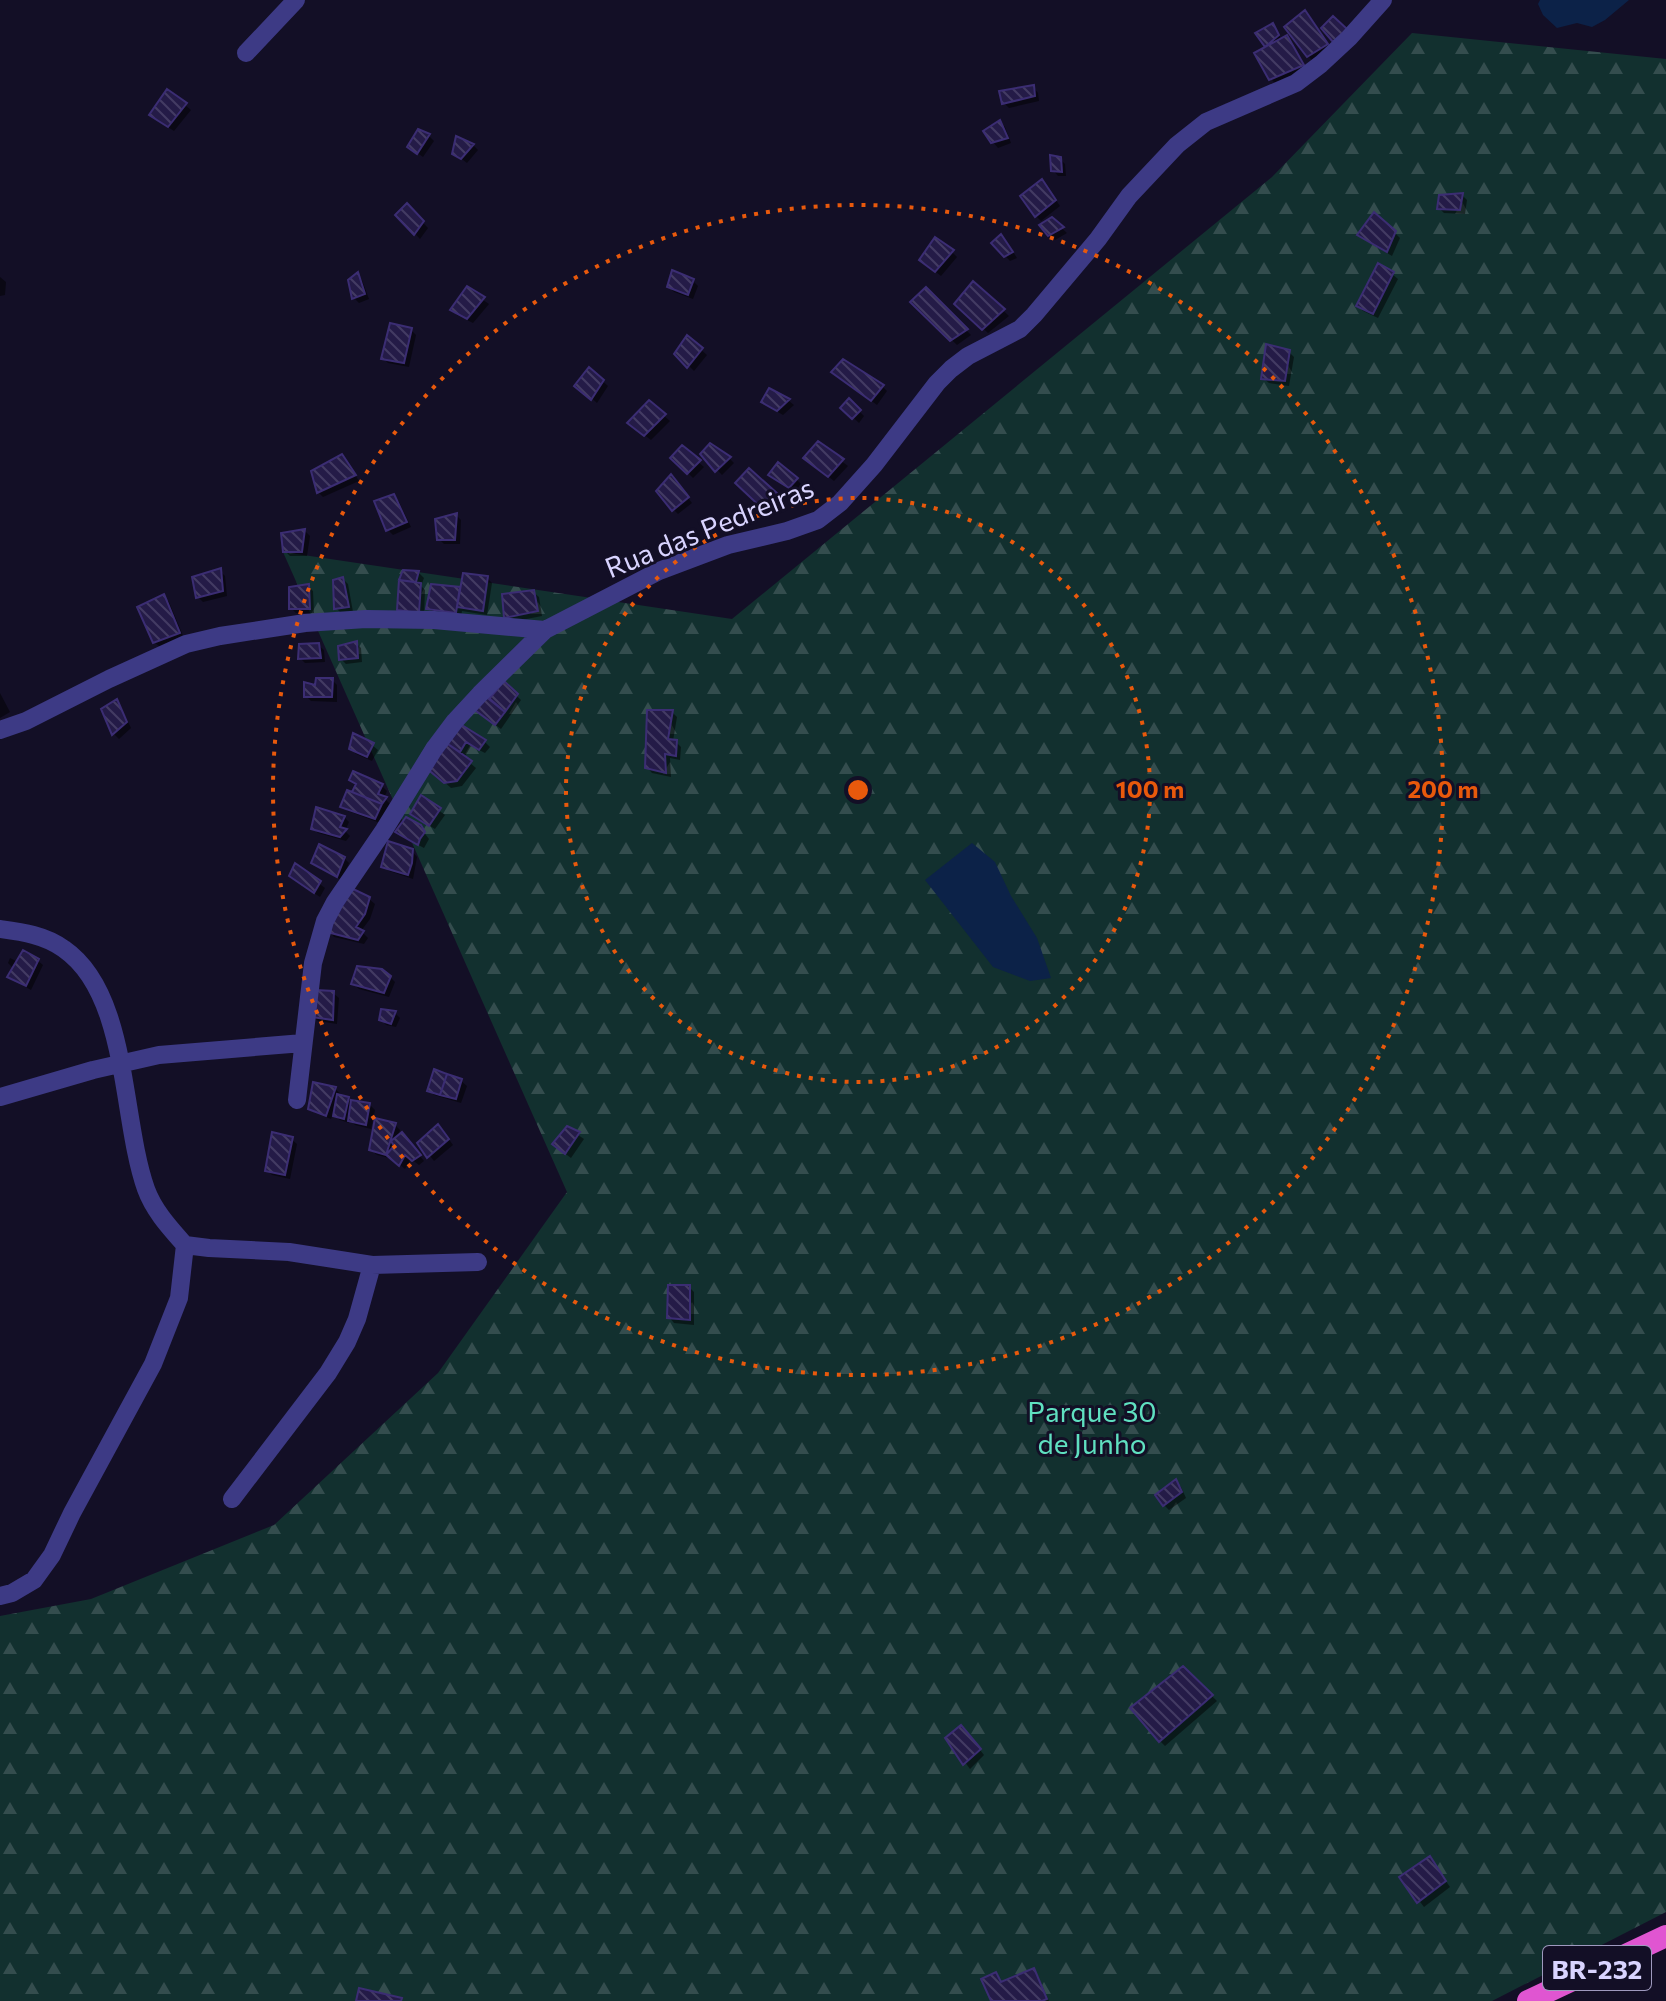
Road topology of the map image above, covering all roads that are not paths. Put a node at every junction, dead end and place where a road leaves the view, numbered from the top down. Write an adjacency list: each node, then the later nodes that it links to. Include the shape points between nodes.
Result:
1 (296, 0): 3 (street)
2 (1383, 0): 4 (street, Rua das Pedreiras, via 1349,38 1296,83 1206,122 1177,145 1034,315 1020,329 951,369 874,465 818,520 659,571)
3 (246, 53)
4 (545, 630): 5 (street, via 366,619 220,636 186,644); 7 (street, Rua das Pedreiras, via 455,721 335,902 313,963)
5 (0, 730)
6 (0, 929): 8 (street, via 43,938 84,965 107,1011)
7 (303, 1043): 8 (street); 10 (street, Rua das Pedreiras)
8 (120, 1063): 9 (street); 11 (street, via 147,1191)
9 (0, 1097)
10 (297, 1100)
11 (185, 1245): 13 (street, via 289,1252); 15 (street, via 179,1298 153,1364 52,1555 34,1580)
12 (478, 1262): 13 (street)
13 (372, 1265): 14 (street, via 347,1342)
14 (232, 1499)
15 (0, 1596)
16 (1666, 1936): 17 (highway, BR-232)
17 (1528, 2001)

